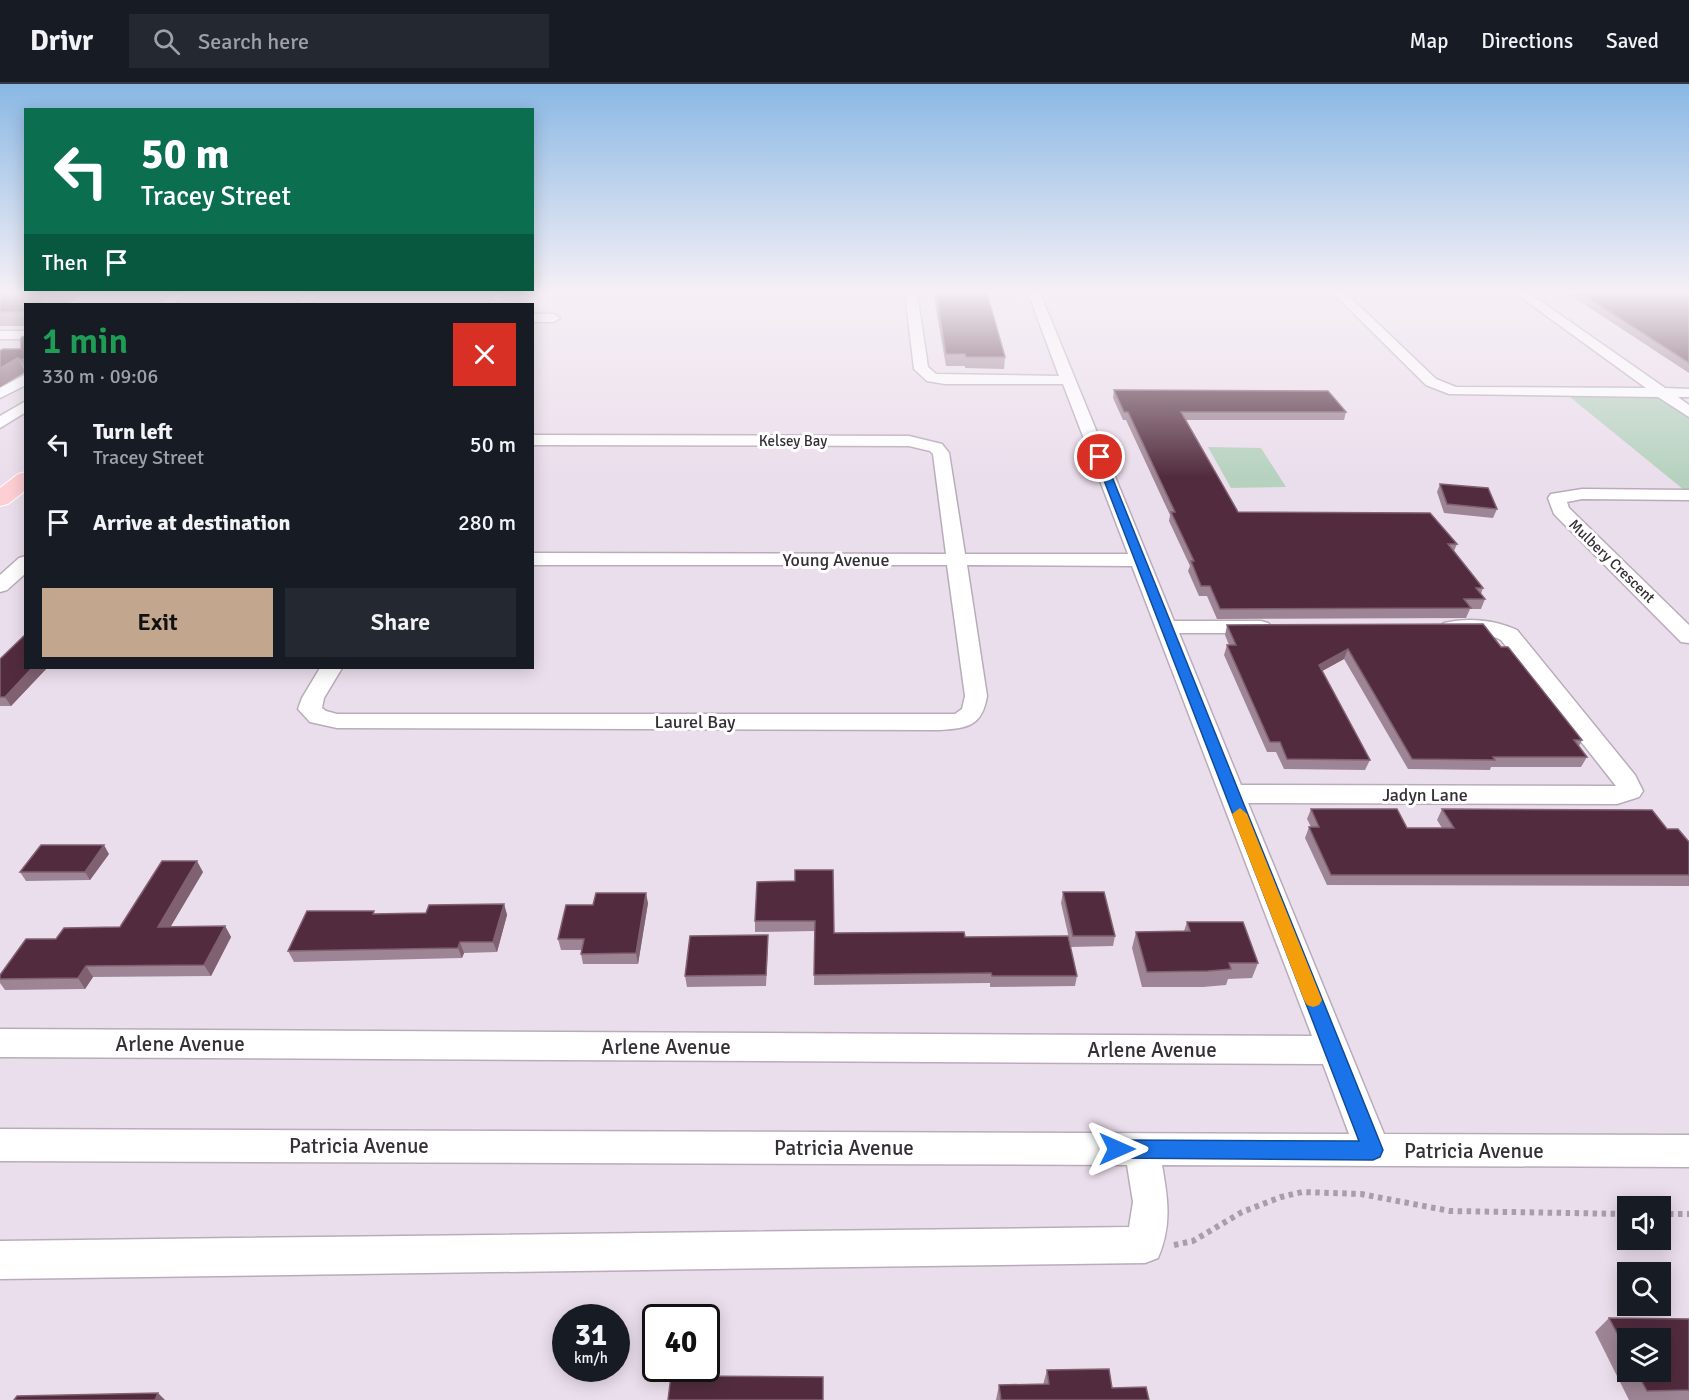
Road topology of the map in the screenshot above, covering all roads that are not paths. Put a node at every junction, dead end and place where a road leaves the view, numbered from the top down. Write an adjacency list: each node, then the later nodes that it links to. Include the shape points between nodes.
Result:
1 (919, 354): 7 (street, via 921,369 928,376 945,380)
2 (1059, 354): 7 (street)
3 (1402, 354): 8 (street, via 1431,382 1470,392)
4 (1608, 354): 8 (street)
5 (1628, 354): 10 (street)
6 (24, 379): 9 (street)
7 (1069, 380): 22 (street)
8 (1663, 393): 10 (street); 14 (street)
9 (0, 394)
10 (1687, 395)
11 (0, 404): 12 (street)
12 (24, 404)
13 (24, 405): 15 (street)
14 (1689, 412)
15 (0, 423)
16 (534, 440): 21 (street, Kelsey Bay, via 926,443 941,453)
17 (24, 481): 19 (main road)
18 (1689, 495): 28 (street, Mulbery Crescent, via 1582,494 1557,498 1560,510)
19 (0, 499)
20 (534, 559): 21 (street, Young Avenue)
21 (958, 560): 22 (street, Young Avenue); 29 (street, Laurel Bay, via 977,701 969,717 951,723 337,720 318,717 310,710)
22 (1140, 560): 25 (street)
23 (24, 564): 24 (street)
24 (0, 586)
25 (1167, 627): 26 (street); 30 (street)
26 (1285, 627)
27 (1425, 627): 30 (street, Jadyn Lane, via 1499,628 1509,635 1630,791 1617,795)
28 (1689, 637)
29 (330, 669)
30 (1232, 794): 32 (street)
31 (0, 1043): 32 (street, Arlene Avenue)
32 (1333, 1050): 35 (street)
33 (0, 1144): 34 (street, Patricia Avenue)
34 (1141, 1149): 35 (street, Patricia Avenue); 37 (street, via 1151,1202 1145,1245)
35 (1373, 1150): 36 (street, Patricia Avenue)
36 (1689, 1151)
37 (0, 1260)

